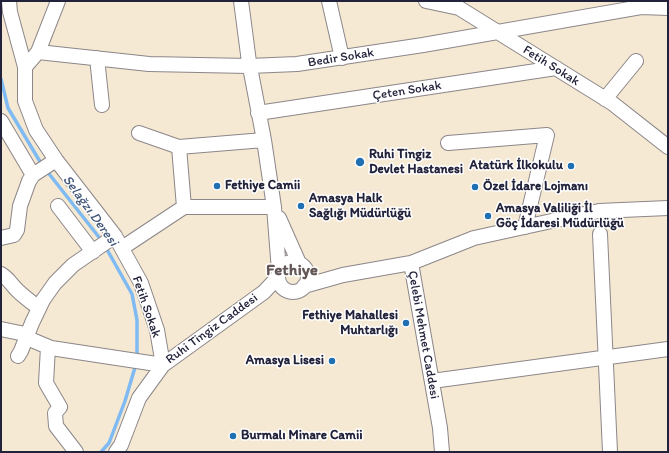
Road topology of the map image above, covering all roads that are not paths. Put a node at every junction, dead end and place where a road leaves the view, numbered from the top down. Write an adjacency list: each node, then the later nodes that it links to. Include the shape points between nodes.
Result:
1 (9, 1): 14 (street, Fetih Sokak)
2 (58, 1): 9 (street)
3 (240, 1): 13 (street)
4 (330, 1): 11 (street)
5 (426, 1): 8 (street, Fetih Sokak, via 459,8)
6 (641, 4): 7 (street, Bedir Sokak); 8 (street, Bedir Sokak)
7 (668, 8)
8 (496, 31): 11 (street, Bedir Sokak); 15 (street, Fetih Sokak)
9 (38, 52): 10 (street, Bedir Sokak); 14 (street)
10 (96, 58): 13 (street, Bedir Sokak, via 149,64); 17 (street)
11 (342, 58): 13 (street, Bedir Sokak, via 297,64)
12 (636, 61): 16 (street)
13 (249, 66): 18 (street)
14 (25, 67): 25 (street, Fetih Sokak, via 25,101 36,130)
15 (556, 68): 16 (street, Fetih Sokak); 18 (street, Çeten Sokak)
16 (605, 99): 24 (street, Fetih Sokak)
17 (102, 106)
18 (258, 113): 21 (street)
19 (1, 121): 26 (street)
20 (139, 133): 23 (street)
21 (264, 140): 23 (street); 29 (street)
22 (448, 143): 31 (street, via 547,135)
23 (179, 147): 28 (street)
24 (668, 147)
25 (54, 161): 26 (street); 34 (street, Fetih Sokak)
26 (35, 173): 33 (street, via 29,181 20,206 17,230 14,235)
27 (58, 206): 35 (street)
28 (184, 207): 29 (street); 34 (street)
29 (274, 207): 37 (street); 39 (street)
30 (668, 208): 31 (street, via 599,211)
31 (525, 227): 36 (street, via 474,238)
32 (600, 234): 50 (street)
33 (1, 238)
34 (116, 241): 35 (street); 51 (street, Fetih Sokak, via 141,283 156,330)
35 (94, 251): 44 (street, via 55,283)
36 (410, 263): 40 (street, Çelebi Mehmet Caddesi); 52 (street, Çelebi Mehmet Caddesi)
37 (302, 266): 39 (street, via 289,263 284,265); 40 (street, Çelebi Mehmet Caddesi, via 322,273); 41 (street, via 307,274)
38 (1, 274): 44 (street)
39 (278, 274): 42 (street, via 278,282); 43 (street, Ruhi Tingiz Caddesi)
40 (343, 275): 41 (street, Çelebi Mehmet Caddesi)
41 (304, 286): 42 (street, via 299,291)
42 (285, 290): 43 (street, Ruhi Tingiz Caddesi)
43 (264, 292): 51 (street, Ruhi Tingiz Caddesi)
44 (39, 308): 46 (street)
45 (1, 329): 46 (street, via 25,334)
46 (27, 338): 47 (street); 49 (street)
47 (48, 347): 51 (street); 53 (street, via 46,383 60,407 55,413 56,426)
48 (668, 349): 50 (street)
49 (18, 356)
50 (606, 357): 52 (street); 56 (street)
51 (162, 366): 54 (street, Ruhi Tingiz Caddesi, via 139,398)
52 (432, 381): 55 (street, Çelebi Mehmet Caddesi)
53 (76, 452)
54 (116, 452)
55 (442, 452)
56 (610, 452)

